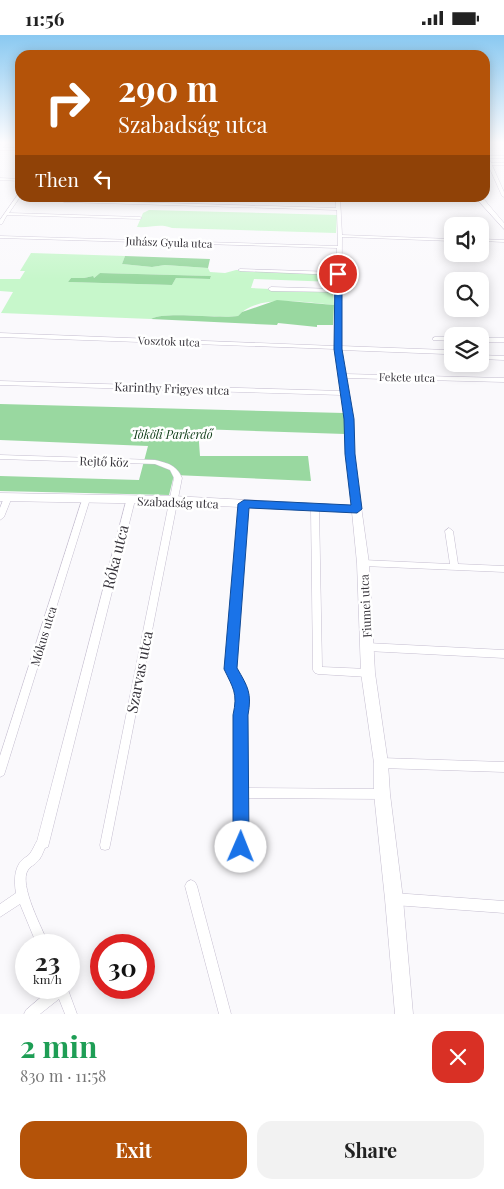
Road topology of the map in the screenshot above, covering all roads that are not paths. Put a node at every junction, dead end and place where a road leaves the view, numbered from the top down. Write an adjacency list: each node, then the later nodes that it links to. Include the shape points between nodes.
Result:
1 (15, 201): 7 (street)
2 (101, 202): 5 (street)
3 (338, 202): 6 (street, Fiumei utca)
4 (482, 202): 10 (street)
5 (113, 203): 6 (street)
6 (339, 209): 11 (street, Fiumei utca)
7 (6, 214): 8 (street); 9 (street)
8 (140, 218)
9 (0, 223)
10 (504, 227)
11 (340, 236): 13 (street); 16 (street, Fiumei utca)
12 (0, 237): 16 (street, Juhász Gyula utca)
13 (444, 240)
14 (489, 241): 15 (street)
15 (504, 241)
16 (338, 247): 18 (street, Fiumei utca)
17 (240, 269): 18 (street)
18 (338, 274): 20 (street, Fiumei utca)
19 (270, 289): 20 (street)
20 (338, 291): 26 (street, Fiumei utca)
21 (0, 335): 26 (street, Vosztok utca)
22 (435, 339): 23 (street)
23 (444, 339)
24 (489, 340): 25 (street)
25 (504, 340)
26 (338, 349): 27 (street, Vosztok utca); 30 (street, Fiumei utca)
27 (444, 352)
28 (489, 357): 29 (street)
29 (504, 358)
30 (341, 376): 31 (street, Fekete utca); 33 (street, Fiumei utca)
31 (504, 380)
32 (0, 383): 33 (street, Karinthy Frigyes utca)
33 (344, 393): 41 (street, Fiumei utca)
34 (0, 457): 38 (street, Rejtő köz, via 168,465 176,471 178,478)
35 (4, 497): 36 (street, Szabadság utca); 42 (street)
36 (86, 499): 37 (street, Szabadság utca); 52 (street, Mókus utca)
37 (130, 500): 38 (street, Szabadság utca); 58 (street, Róka utca, via 44,843 20,873)
38 (172, 500): 39 (street, Szabadság utca); 55 (street, Szarvas utca)
39 (244, 504): 40 (street, Szabadság utca); 53 (street, via 231,669 244,699 241,715)
40 (314, 508): 41 (street, Szabadság utca); 49 (street, via 318,670)
41 (357, 509): 44 (street, Fiumei utca)
42 (0, 517)
43 (449, 531): 45 (street)
44 (364, 563): 45 (street); 47 (street, Fiumei utca)
45 (454, 566): 46 (street)
46 (504, 569)
47 (367, 647): 48 (street); 49 (street, Fiumei utca)
48 (504, 655)
49 (368, 673): 50 (street, Fiumei utca)
50 (381, 763): 51 (street); 54 (street, Fiumei utca)
51 (504, 767)
52 (0, 772)
53 (242, 793): 54 (street); 56 (street)
54 (382, 794): 59 (street, Fiumei utca)
55 (105, 845)
56 (241, 865)
57 (191, 886): 67 (street)
58 (22, 895): 61 (street); 62 (street)
59 (394, 899): 60 (street); 68 (street, Fiumei utca)
60 (504, 907)
61 (0, 911)
62 (38, 934)
63 (48, 999): 65 (street)
64 (65, 999): 66 (street)
65 (30, 1014)
66 (71, 1014)
67 (225, 1014)
68 (404, 1014)

